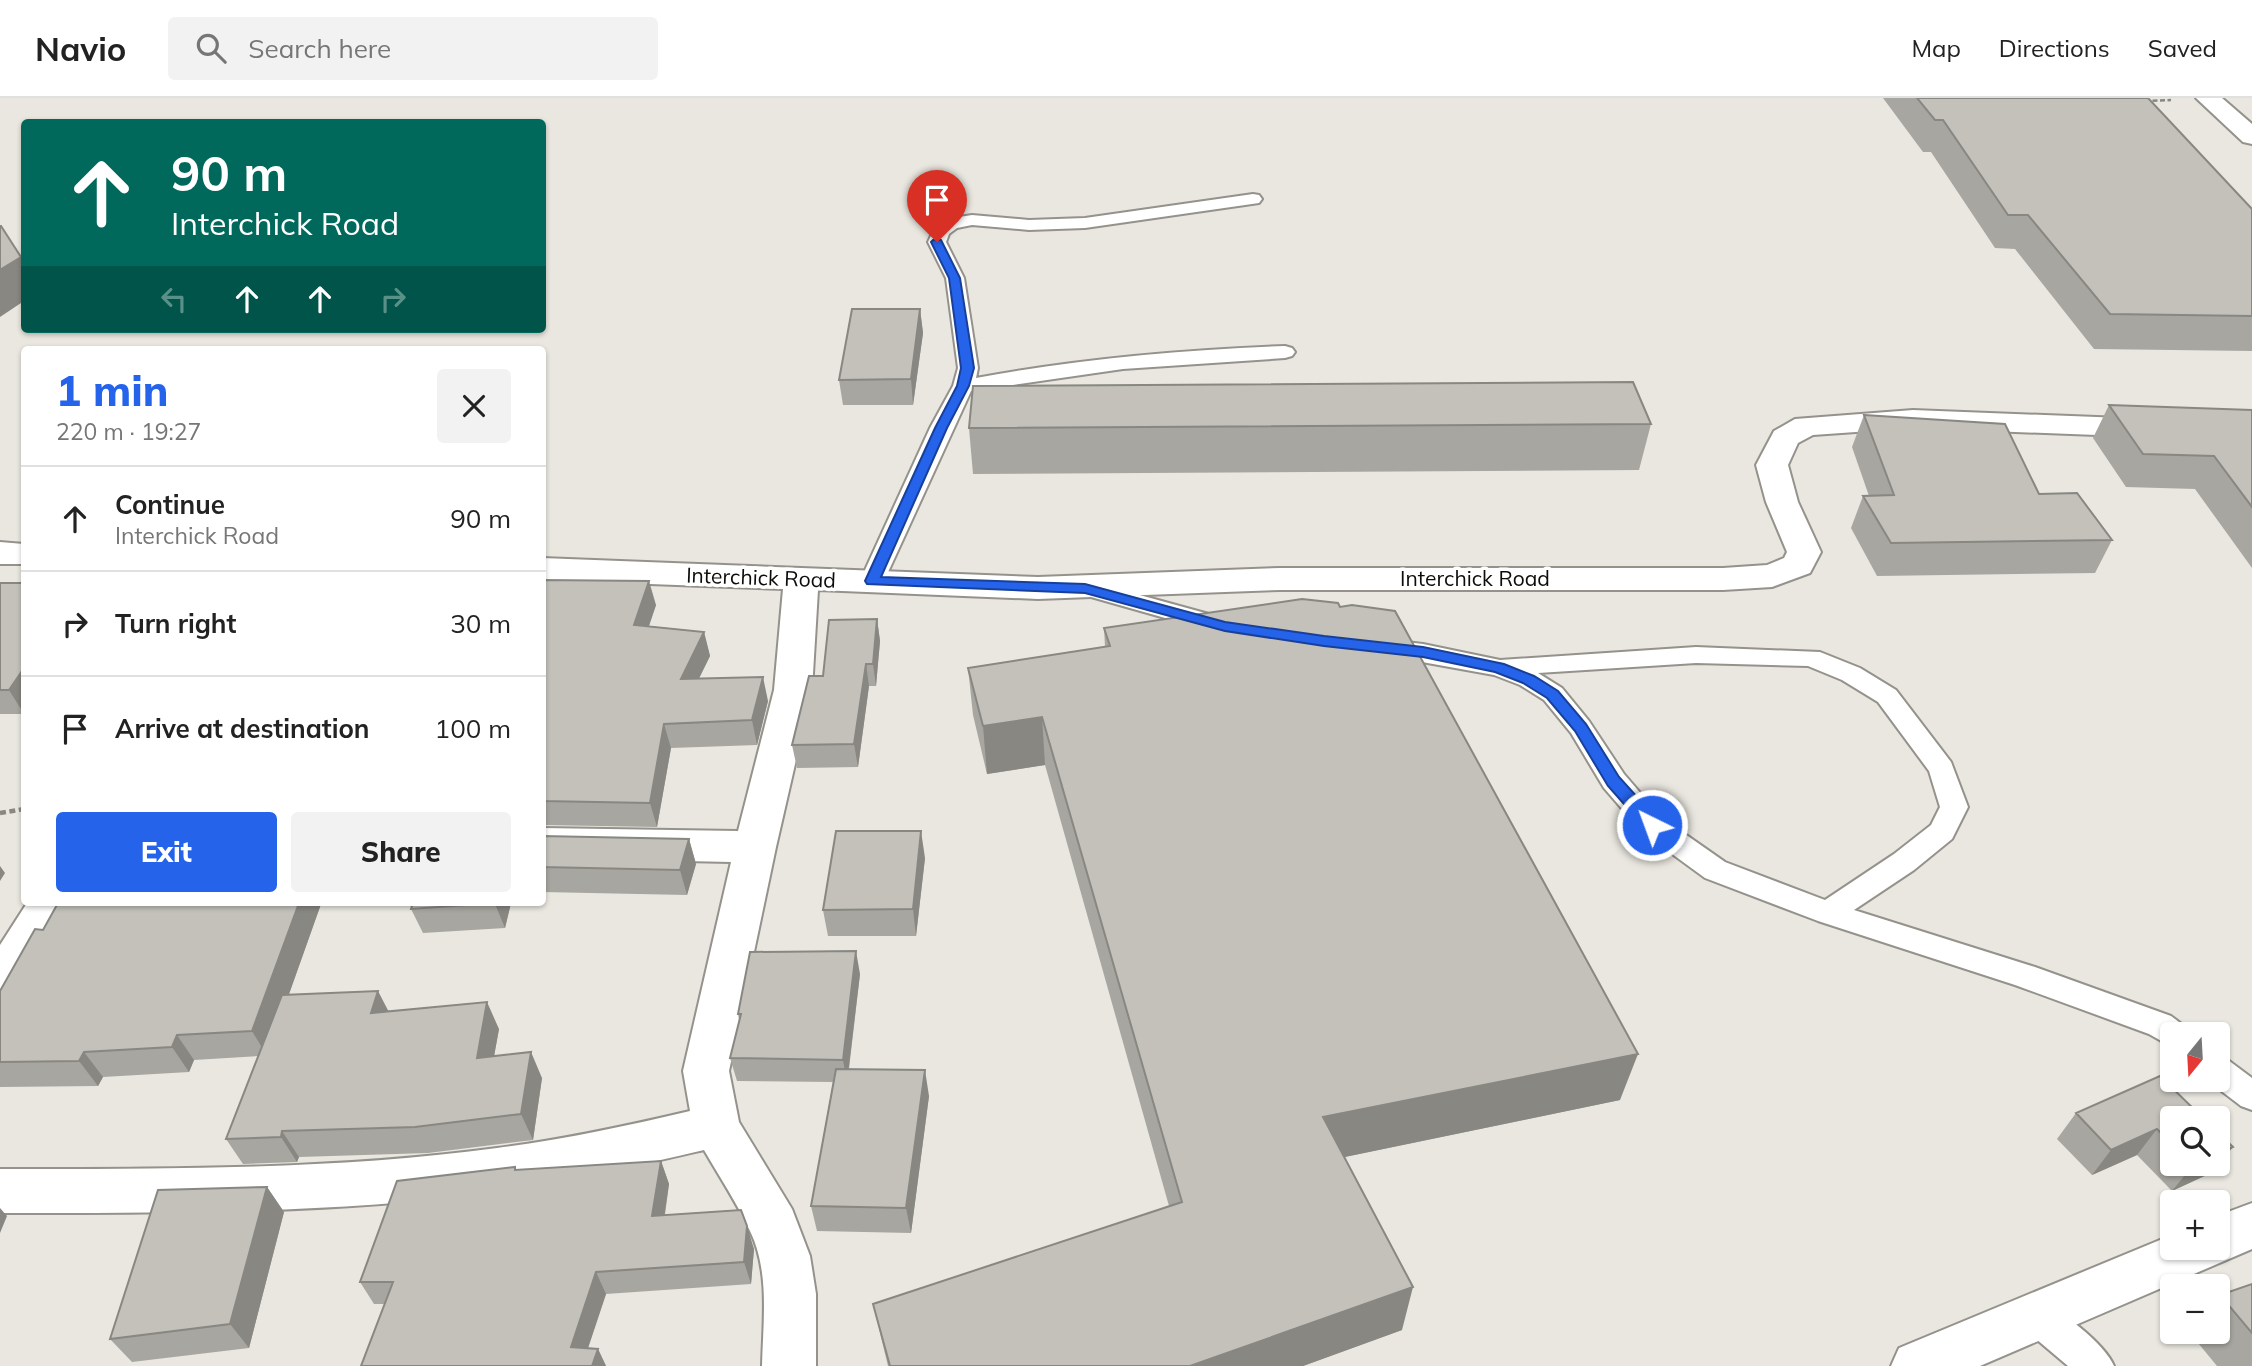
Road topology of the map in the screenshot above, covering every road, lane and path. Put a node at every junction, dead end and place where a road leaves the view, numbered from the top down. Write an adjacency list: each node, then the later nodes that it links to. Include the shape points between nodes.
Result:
1 (2208, 98): 4 (street)
2 (2182, 99): 3 (path)
3 (2133, 101)
4 (2252, 137)
5 (1253, 199): 7 (lane, via 1085,223 952,222 937,242 955,278 968,368)
6 (1285, 352): 7 (lane, via 1129,360)
7 (963, 386): 13 (lane)
8 (2252, 432): 14 (street, Interchick Road, via 1913,419 1806,426 1785,438 1772,465 1804,552 1798,565 1772,576 1280,579)
9 (0, 553): 10 (street)
10 (21, 554)
11 (546, 569): 12 (street, Interchick Road)
12 (801, 578): 13 (street, Interchick Road); 21 (street, via 793,690)
13 (872, 581): 14 (street, Interchick Road)
14 (1085, 588): 15 (lane, via 1183,617)
15 (1248, 630)
16 (1361, 645): 17 (lane)
17 (1499, 668): 23 (lane, via 1553,694 1614,781 1652,825 1715,870); 23 (lane, via 1696,655 1811,658 1851,674 1887,696 1942,769 1954,807 1942,832)
18 (21, 810): 19 (path)
19 (0, 813)
20 (546, 843): 21 (street)
21 (755, 847): 28 (street, via 706,1071)
22 (48, 906): 24 (street)
23 (1828, 913): 25 (lane)
24 (0, 982)
25 (2160, 1025)
26 (2230, 1079): 27 (lane)
27 (2252, 1096)
28 (716, 1126): 29 (street, via 592,1155 496,1171 377,1182); 34 (street, via 774,1225 784,1255 790,1294)
29 (0, 1191)
30 (2252, 1226): 31 (street)
31 (2230, 1235)
32 (2170, 1260): 33 (street)
33 (2036, 1316): 35 (street); 36 (lane)
34 (789, 1366)
35 (1918, 1366)
36 (2095, 1366)

